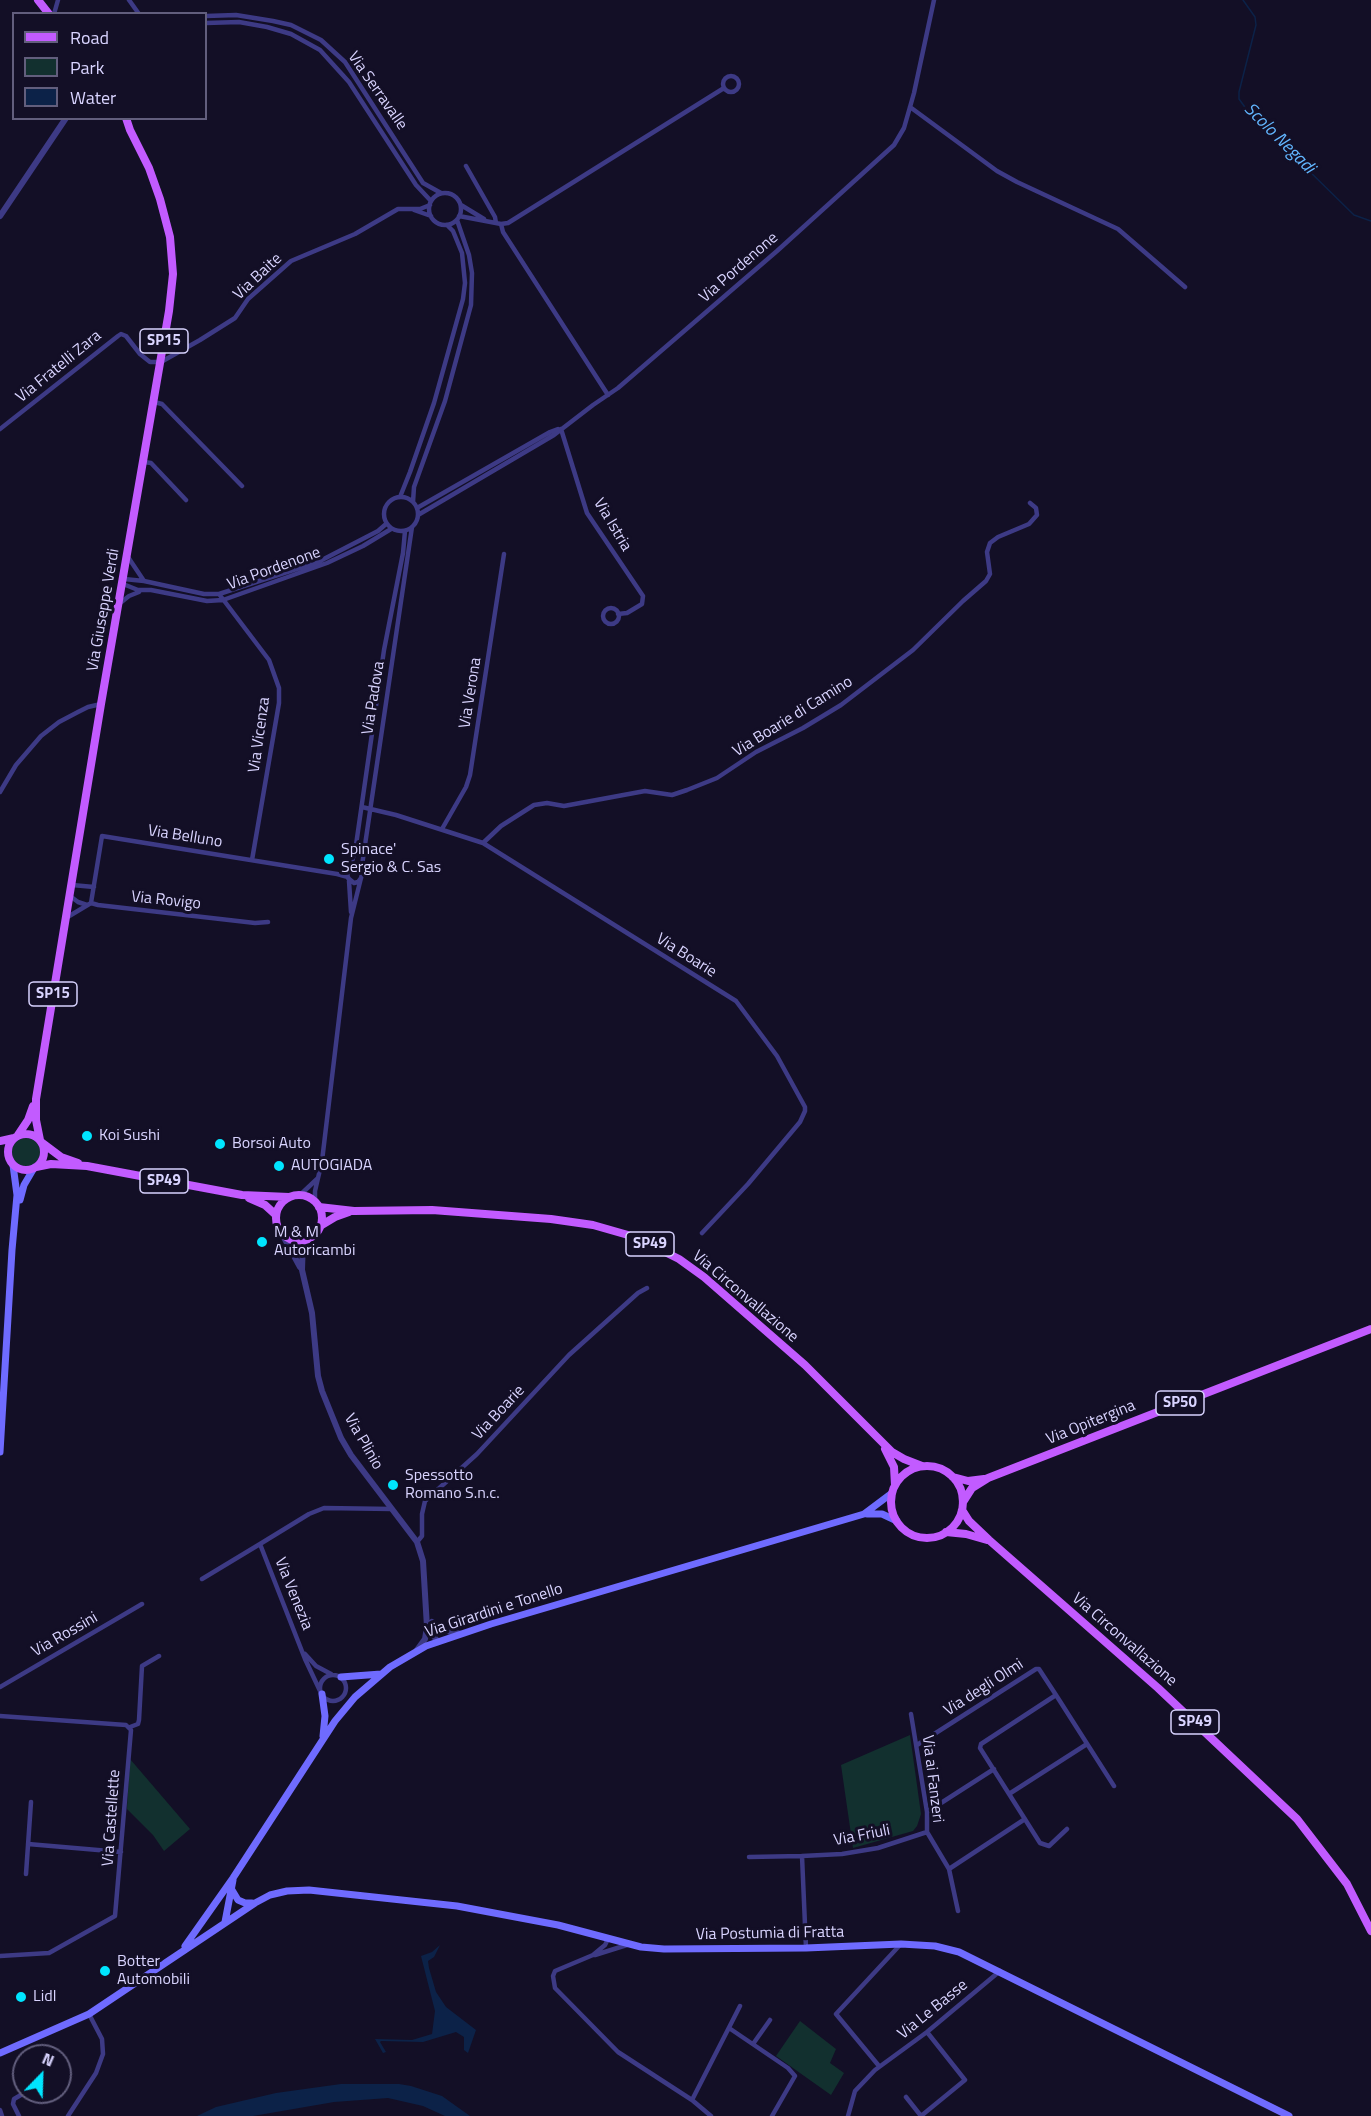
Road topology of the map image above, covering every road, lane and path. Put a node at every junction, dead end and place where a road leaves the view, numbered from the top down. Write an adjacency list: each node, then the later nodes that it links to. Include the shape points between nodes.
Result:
1 (934, 0): 5 (street, Via Pordenone)
2 (207, 16): 11 (street, Via Serravalle, via 262,19 291,25 321,39 345,62 423,183)
3 (207, 23): 12 (street, Via Serravalle, via 239,22 267,27 291,34 320,50 349,82)
4 (724, 88): 19 (street, via 508,223)
5 (910, 107): 21 (street, via 997,171 1118,229); 23 (street, Via Pordenone, via 901,135 856,181)
6 (65, 120): 15 (street)
7 (122, 120): 9 (main road, SP15)
8 (127, 120): 9 (main road, SP15)
9 (130, 130): 22 (main road, Via Giuseppe Verdi / SP15, via 153,178 170,237 172,274)
10 (466, 166): 19 (street)
11 (441, 194): 12 (street); 13 (street, via 451,194)
12 (430, 203): 14 (street, Via Baite); 16 (street)
13 (460, 205): 17 (street); 18 (street)
14 (412, 209): 16 (street); 22 (street, Via Baite, via 398,209 348,237 291,261 248,299 235,318)
15 (0, 216)
16 (431, 216): 20 (street, via 439,224)
17 (458, 218): 18 (street); 20 (street); 31 (street, via 472,273 471,304 445,401 414,487)
18 (487, 220): 19 (street)
19 (498, 223): 23 (street)
20 (447, 225): 29 (street, via 462,253 463,299 434,404)
21 (1185, 287)
22 (161, 362): 24 (main road, Via Giuseppe Verdi / SP15); 25 (street, Via Fratelli Zara, via 150,362 121,334)
23 (608, 395): 26 (street, Via Pordenone)
24 (154, 402): 27 (main road, Via Giuseppe Verdi / SP15); 28 (street, via 162,404)
25 (0, 429)
26 (561, 429): 33 (street, Via Pordenone); 34 (street, Via Pordenone); 47 (street, Via Istria, via 587,513 643,596 642,604)
27 (144, 462): 30 (street, via 151,464); 40 (main road, Via Giuseppe Verdi / SP15)
28 (242, 486)
29 (400, 497): 31 (street); 35 (street, via 386,504)
30 (186, 500)
31 (413, 502): 33 (street)
32 (1030, 503): 53 (street, Via Boarie di Camino, via 1037,515 1029,524 990,543 990,574 986,581 904,657 841,705 717,778 687,790 672,795 645,791 564,806 547,802 501,826)
33 (417, 508): 34 (street)
34 (418, 515): 36 (street)
35 (386, 524): 37 (street); 44 (street, Via Pordenone, via 318,562)
36 (412, 527): 38 (street); 51 (street, Via Padova)
37 (391, 529): 38 (street); 45 (street, Via Pordenone, via 327,563)
38 (405, 531): 50 (street, Via Padova)
39 (504, 554): 52 (street, Via Verona, via 470,775)
40 (128, 557): 41 (street); 42 (main road, Via Giuseppe Verdi / SP15)
41 (144, 581): 42 (street, Via Pordenone); 44 (street, Via Pordenone)
42 (123, 582): 43 (street, Via Pordenone); 46 (main road, Via Giuseppe Verdi / SP15)
43 (142, 591): 45 (street, Via Pordenone); 46 (street)
44 (219, 594): 45 (street, Via Vicenza)
45 (223, 600): 54 (street, Via Vicenza, via 269,660 279,688)
46 (119, 604): 48 (main road, Via Giuseppe Verdi / SP15)
47 (618, 614)
48 (101, 704): 49 (street, via 78,712 40,736); 57 (main road, Via Giuseppe Verdi / SP15)
49 (0, 792)
50 (362, 807): 51 (street, Via Boarie); 55 (street, Via Padova)
51 (369, 808): 52 (street, Via Boarie); 56 (street, Via Padova)
52 (442, 829): 53 (street, Via Boarie)
53 (483, 843): 82 (street, Via Boarie, via 736,1000 777,1056 805,1107 804,1115)
54 (252, 860): 55 (street, Via Belluno); 58 (street, Via Belluno, via 102,836)
55 (349, 875): 56 (street, via 356,868); 56 (street, Via Belluno, via 356,882); 62 (street, Via Padova)
56 (361, 875): 62 (street, Via Padova)
57 (72, 885): 58 (street); 59 (main road, Via Giuseppe Verdi / SP15)
58 (94, 887): 60 (street)
59 (70, 896): 60 (street, Via Rovigo); 61 (main road, Via Giuseppe Verdi / SP15)
60 (89, 904): 61 (street); 63 (street, Via Rovigo)
61 (66, 918): 64 (main road, Via Giuseppe Verdi / SP15)
62 (351, 918): 72 (street)
63 (268, 922)
64 (36, 1099): 65 (main road, Via Giuseppe Verdi / SP15); 67 (main road, Via Giuseppe Verdi / SP15)
65 (16, 1136): 66 (main road, SP49); 67 (main road, SP49, via 30,1134); 69 (main road, via 8,1146)
66 (0, 1141)
67 (40, 1141): 70 (main road, SP49, via 61,1157); 71 (main road, via 44,1152)
68 (0, 1153): 69 (main road)
69 (11, 1163): 71 (main road, SP49, via 23,1170); 79 (main road, via 17,1189)
70 (87, 1166): 71 (main road, SP49, via 51,1164); 73 (main road, SP49)
71 (35, 1168): 79 (main road, via 24,1185)
72 (319, 1178): 74 (street); 76 (street)
73 (242, 1195): 75 (main road, SP49); 78 (main road, SP49, via 265,1205)
74 (300, 1195): 75 (main road, SP49); 76 (main road, SP49)
75 (289, 1197): 78 (main road)
76 (317, 1204): 77 (main road, Via Circonvallazione / SP49); 80 (main road)
77 (354, 1211): 80 (main road, Via Circonvallazione / SP49); 87 (main road, Via Circonvallazione / SP49, via 432,1210 551,1219 593,1225 634,1237 679,1259 704,1277 815,1374)
78 (276, 1215): 81 (main road)
79 (15, 1226): 88 (main road)
80 (320, 1226): 83 (main road, SP49)
81 (281, 1232): 83 (main road); 84 (street, Via Plinio)
82 (702, 1233)
83 (303, 1240): 84 (street, Via Plinio)
84 (302, 1270): 95 (street, Via Plinio, via 312,1313 318,1376 328,1407 351,1455)
85 (647, 1288): 100 (street, Via Boarie, via 569,1355 477,1454 425,1502 422,1536)
86 (1371, 1329): 91 (main road, Via Opitergina / SP50)
87 (877, 1438): 89 (main road, Via Circonvallazione / SP49, via 898,1457); 92 (main road, Via Circonvallazione / SP49, via 892,1461)
88 (0, 1452)
89 (922, 1466): 90 (main road, SP49, via 933,1466); 92 (main road, via 906,1472)
90 (953, 1477): 91 (main road, Via Opitergina / SP50, via 968,1481); 94 (main road, SP49, via 962,1493)
91 (988, 1478): 94 (main road, Via Opitergina / SP50, via 972,1488)
92 (895, 1485): 93 (main road)
93 (892, 1493): 96 (main road, Via Girardini e Tonello); 97 (main road)
94 (962, 1506): 98 (main road); 99 (main road, Via Circonvallazione / SP49, via 969,1521)
95 (392, 1509): 100 (street, Via Plinio); 101 (street, Via Venezia, via 324,1508)
96 (864, 1514): 97 (main road, Via Girardini e Tonello, via 882,1514); 105 (main road, Via Girardini e Tonello)
97 (897, 1521): 98 (main road, SP49, via 914,1535 936,1536)
98 (946, 1532): 99 (main road, Via Circonvallazione / SP49)
99 (988, 1540): 142 (main road, Via Circonvallazione / SP49, via 1158,1688 1297,1819 1347,1884)
100 (417, 1542): 104 (street, Via Plinio)
101 (260, 1544): 102 (street); 108 (street, Via Venezia)
102 (202, 1579)
103 (142, 1604): 113 (street, Via Rossini)
104 (430, 1624): 105 (street); 106 (street, Via Plinio); 107 (street)
105 (462, 1634): 106 (main road, Via Girardini e Tonello)
106 (438, 1642): 107 (main road, Via Girardini e Tonello)
107 (417, 1651): 111 (main road, Via Girardini e Tonello)
108 (304, 1652): 110 (street, Via Venezia, via 316,1666); 114 (street, Via Venezia)
109 (159, 1656): 118 (street, Via Castellette, via 142,1666 139,1720)
110 (332, 1674): 112 (street); 114 (street, via 321,1683)
111 (381, 1674): 112 (main road); 119 (main road, Via Girardini e Tonello, via 355,1697)
112 (341, 1677): 114 (street, via 346,1687 342,1697 331,1701)
113 (0, 1687)
114 (322, 1694): 119 (main road, via 325,1722)
115 (1056, 1695): 120 (street, Via degli Olmi); 121 (street, Via degli Olmi, via 1036,1669); 122 (street, via 981,1743 980,1748)
116 (911, 1714): 121 (street, Via ai Fanzeri)
117 (0, 1716): 118 (street)
118 (130, 1728): 131 (street, Via Castellette)
119 (321, 1741): 136 (main road, Via Girardini e Tonello)
120 (1087, 1744): 123 (street, Via degli Olmi); 124 (street)
121 (917, 1745): 126 (street, Via ai Fanzeri)
122 (994, 1769): 124 (street); 126 (street)
123 (1114, 1786)
124 (1009, 1794): 127 (street)
125 (31, 1802): 130 (street)
126 (927, 1812): 129 (street, Via ai Fanzeri)
127 (1025, 1819): 128 (street, via 1045,1846 1050,1846); 134 (street)
128 (1067, 1829)
129 (927, 1832): 133 (street, Via Friuli, via 878,1848); 134 (street, Via ai Fanzeri)
130 (28, 1844): 131 (street); 135 (street)
131 (122, 1852): 149 (street, Via Castellette, via 115,1916 49,1953)
132 (749, 1857): 133 (street, Via Friuli)
133 (802, 1857): 146 (street)
134 (949, 1869): 140 (street, Via ai Fanzeri)
135 (26, 1874)
136 (233, 1878): 137 (main road, Via Girardini e Tonello); 138 (main road, Via Girardini e Tonello)
137 (232, 1890): 139 (main road, via 238,1900); 141 (main road, Via Girardini e Tonello)
138 (217, 1903): 141 (main road, via 217,1917); 147 (main road, Via Girardini e Tonello)
139 (255, 1903): 141 (main road, Via Postumia di Fratta); 143 (main road, Via Postumia di Fratta, via 270,1895 309,1890 457,1906 558,1925)
140 (958, 1911)
141 (225, 1922): 147 (main road, Via Postumia di Fratta)
142 (1371, 1931)
143 (608, 1939): 144 (main road, Via Postumia di Fratta); 148 (street)
144 (630, 1944): 146 (main road, Via Postumia di Fratta, via 664,1949); 148 (street)
145 (901, 1944): 146 (main road, Via Postumia di Fratta); 150 (main road, Via Postumia di Fratta, via 958,1952); 158 (street, via 836,2014)
146 (806, 1948)
147 (178, 1954): 152 (main road, Via Postumia di Fratta)
148 (593, 1955): 160 (street, via 555,1971 555,1988 618,2052)
149 (0, 1956)
150 (1000, 1971): 155 (street, Via Le Basse); 168 (main road, Via Postumia di Fratta)
151 (740, 2006): 154 (street)
152 (88, 2014): 157 (main road, Via Postumia di Fratta); 163 (street, via 102,2039 103,2054 96,2073)
153 (770, 2020): 156 (street)
154 (729, 2028): 156 (street); 160 (street)
155 (927, 2032): 158 (street, Via Le Basse); 167 (street, via 965,2080)
156 (753, 2044): 165 (street, via 795,2076)
157 (3, 2051)
158 (879, 2066): 166 (street, Via Le Basse, via 855,2091)
159 (906, 2097): 167 (street)
160 (692, 2100): 164 (street)
161 (0, 2110): 162 (street)
162 (2, 2116)
163 (68, 2116)
164 (711, 2116)
165 (772, 2116)
166 (848, 2116)
167 (921, 2116)
168 (1289, 2116)

